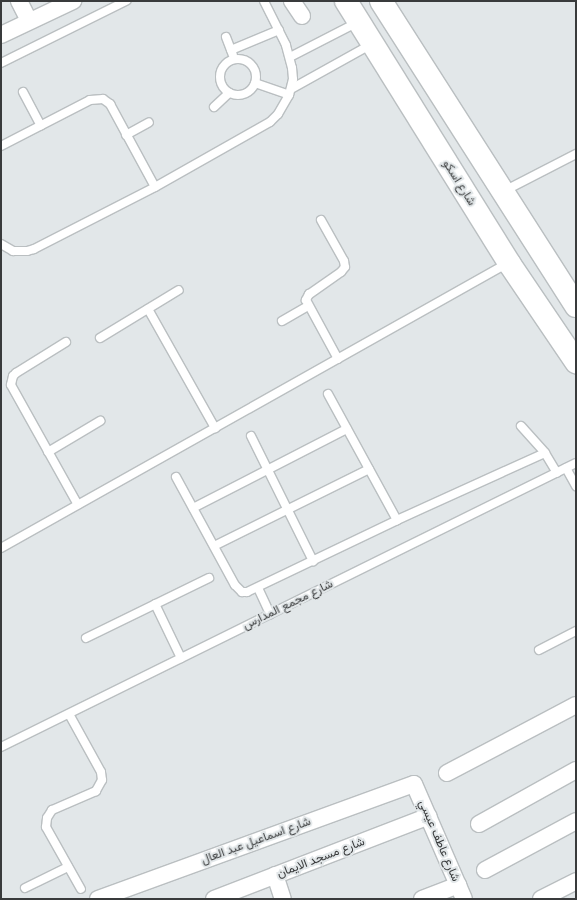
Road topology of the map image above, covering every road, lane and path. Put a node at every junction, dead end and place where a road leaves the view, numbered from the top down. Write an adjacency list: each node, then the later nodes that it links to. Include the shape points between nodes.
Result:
1 (19, 1): 9 (street)
2 (72, 1): 9 (street)
3 (126, 1): 17 (lane)
4 (264, 1): 10 (lane)
5 (292, 1): 8 (street)
6 (380, 1): 7 (main road); 29 (main road)
7 (353, 13): 13 (main road, شارع اسكو); 15 (lane)
8 (302, 16)
9 (29, 21): 11 (street)
10 (279, 30): 14 (lane); 15 (lane)
11 (1, 35)
12 (226, 37): 14 (lane)
13 (372, 44): 20 (lane); 32 (main road, شارع اسكو)
14 (231, 50): 16 (lane)
15 (290, 57): 20 (lane, via 293,79)
16 (235, 59): 18 (lane, via 242,59 252,65 257,77); 21 (lane, via 224,65 221,71 221,83)
17 (1, 63)
18 (256, 83): 20 (lane); 21 (lane, via 252,89 241,95)
19 (23, 92): 24 (lane)
20 (290, 92): 28 (lane, via 278,114 270,122)
21 (229, 93): 22 (lane)
22 (214, 107)
23 (149, 122): 25 (lane)
24 (41, 126): 25 (lane, via 98,98 110,104); 26 (lane)
25 (126, 135): 28 (lane)
26 (1, 146)
27 (576, 154): 29 (lane)
28 (155, 187): 31 (lane, via 27,251 13,251)
29 (503, 192): 35 (main road)
30 (320, 220): 34 (lane, via 345,267 309,294 306,300)
31 (1, 244)
32 (509, 263): 40 (lane); 41 (main road, شارع اسكو)
33 (179, 290): 36 (lane)
34 (308, 306): 37 (lane); 40 (lane)
35 (576, 306)
36 (148, 309): 38 (lane); 45 (lane)
37 (282, 321)
38 (100, 338)
39 (66, 342): 48 (lane, via 16,373 11,380 12,389)
40 (338, 359): 45 (lane)
41 (576, 362)
42 (328, 394): 46 (lane)
43 (100, 420): 48 (lane)
44 (522, 426): 49 (lane)
45 (215, 428): 57 (lane)
46 (347, 430): 52 (lane); 53 (lane)
47 (251, 436): 53 (lane)
48 (48, 452): 57 (lane)
49 (545, 452): 54 (lane); 60 (lane)
50 (576, 464): 51 (lane, شارع مجمع المدارس)
51 (566, 468): 54 (lane, شارع مجمع المدارس); 56 (lane)
52 (369, 469): 59 (lane); 60 (lane)
53 (268, 470): 58 (lane); 59 (lane)
54 (557, 473): 67 (lane, شارع مجمع المدارس)
55 (176, 477): 58 (lane)
56 (576, 486)
57 (78, 505): 62 (lane)
58 (193, 508): 61 (lane)
59 (288, 510): 61 (lane); 63 (lane)
60 (397, 520): 63 (lane)
61 (214, 546): 65 (lane, via 238,589 247,592)
62 (1, 548)
63 (313, 561): 65 (lane)
64 (209, 578): 66 (lane)
65 (258, 588): 67 (lane)
66 (155, 604): 69 (lane); 71 (lane)
67 (270, 614): 71 (lane, شارع مجمع المدارس)
68 (576, 631): 70 (lane)
69 (86, 638)
70 (539, 650)
71 (181, 658): 73 (lane, شارع مجمع المدارس)
72 (576, 705): 76 (street)
73 (69, 714): 74 (lane, شارع مجمع المدارس); 81 (lane, via 101,772 102,780 96,791 52,810 47,818 47,832)
74 (1, 747)
75 (576, 770): 80 (street)
76 (447, 773)
77 (414, 784): 78 (street, شارع عاطف عيسي); 88 (street, شارع اسماعيل عبد العال)
78 (429, 816): 83 (street, شارع مسجد الايمان); 87 (street, شارع عاطف عيسي)
79 (576, 821): 82 (street)
80 (479, 824)
81 (68, 868): 85 (lane); 86 (lane)
82 (485, 870)
83 (275, 876): 90 (street, شارع مسجد الايمان); 91 (street)
84 (576, 881): 93 (street)
85 (25, 888)
86 (81, 889)
87 (461, 892): 92 (street)
88 (134, 893): 89 (street, شارع اسماعيل عبد العال)
89 (98, 899)
90 (216, 899)
91 (283, 899)
92 (422, 899)
93 (541, 899)

